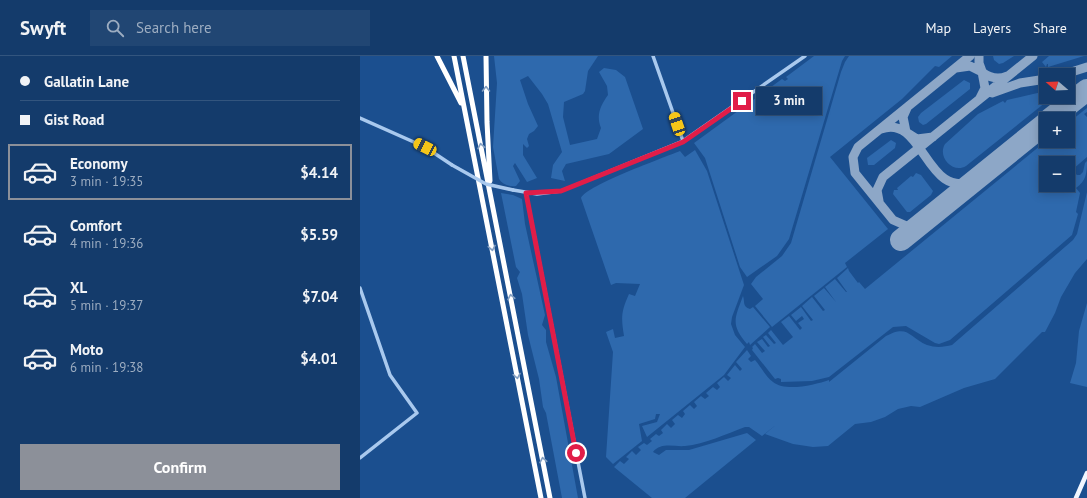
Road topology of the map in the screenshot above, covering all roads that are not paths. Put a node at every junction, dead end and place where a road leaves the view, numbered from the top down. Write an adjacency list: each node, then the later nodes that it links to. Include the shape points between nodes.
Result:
1 (437, 56): 7 (highway)
2 (454, 56): 7 (highway)
3 (463, 56): 11 (highway, one-way to 3)
4 (486, 56): 11 (highway, one-way to 4)
5 (653, 56): 9 (street)
6 (805, 56): 9 (street)
7 (464, 110): 15 (highway, one-way to 15)
8 (360, 118): 10 (street, bridge, via 420,144 486,184)
9 (683, 142): 10 (street, via 566,190)
10 (526, 193): 17 (street)
11 (491, 198): 16 (highway, one-way to 11)
12 (360, 288): 13 (street, via 390,375 418,413)
13 (360, 458)
14 (1087, 473): 18 (main road)
15 (541, 498)
16 (550, 498)
17 (585, 498)
18 (1076, 498)

